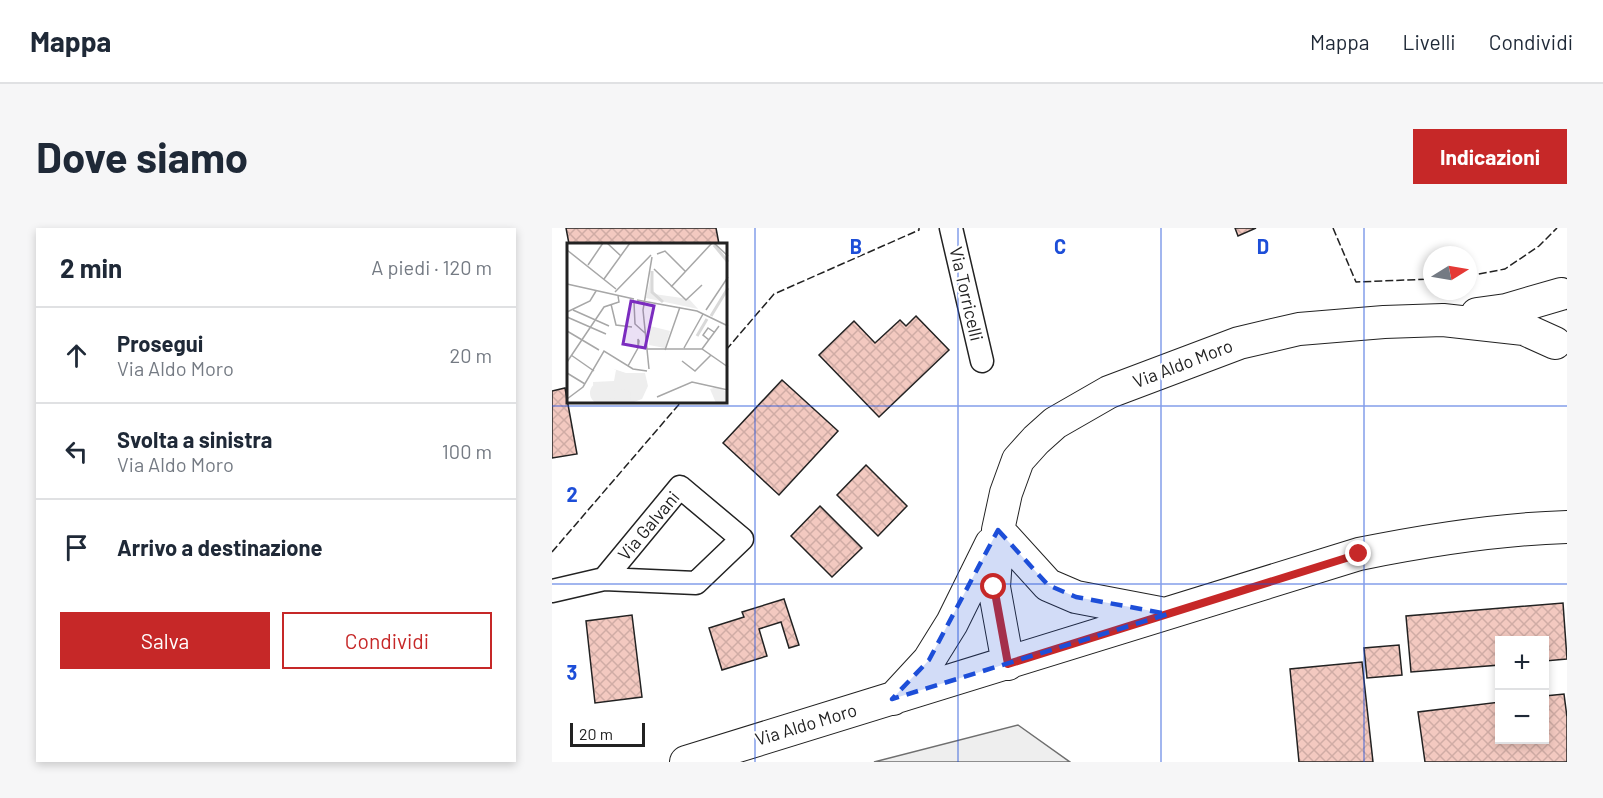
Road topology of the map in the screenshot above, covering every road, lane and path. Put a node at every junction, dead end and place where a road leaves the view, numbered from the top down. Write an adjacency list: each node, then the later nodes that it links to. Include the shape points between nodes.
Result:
1 (951, 228): 5 (street, Via Torricelli)
2 (1564, 291): 3 (main road, Via Aldo Moro, via 1506,310); 4 (main road, via 1551,318 1551,330)
3 (1443, 320): 4 (main road, Via Aldo Moro, via 1524,329); 7 (main road, Via Aldo Moro, via 1299,329 1239,343 1109,392 1055,423 1018,460)
4 (1561, 351)
5 (982, 361)
6 (1561, 527): 10 (main road, Via Aldo Moro, via 1425,540 1359,554)
7 (998, 530): 10 (main road, Via Aldo Moro, via 1048,585 1076,597); 11 (main road, via 1016,576 1018,611); 12 (main road, Via Aldo Moro, via 929,660)
8 (604, 579): 8 (street, Via Galvani, via 696,583 742,539 680,487); 9 (street, Via Galvani)
9 (552, 591)
10 (1168, 614): 11 (main road, Via Aldo Moro)
11 (1008, 664): 12 (main road, Via Aldo Moro)
12 (892, 699): 13 (main road, Via Aldo Moro)
13 (686, 762)

